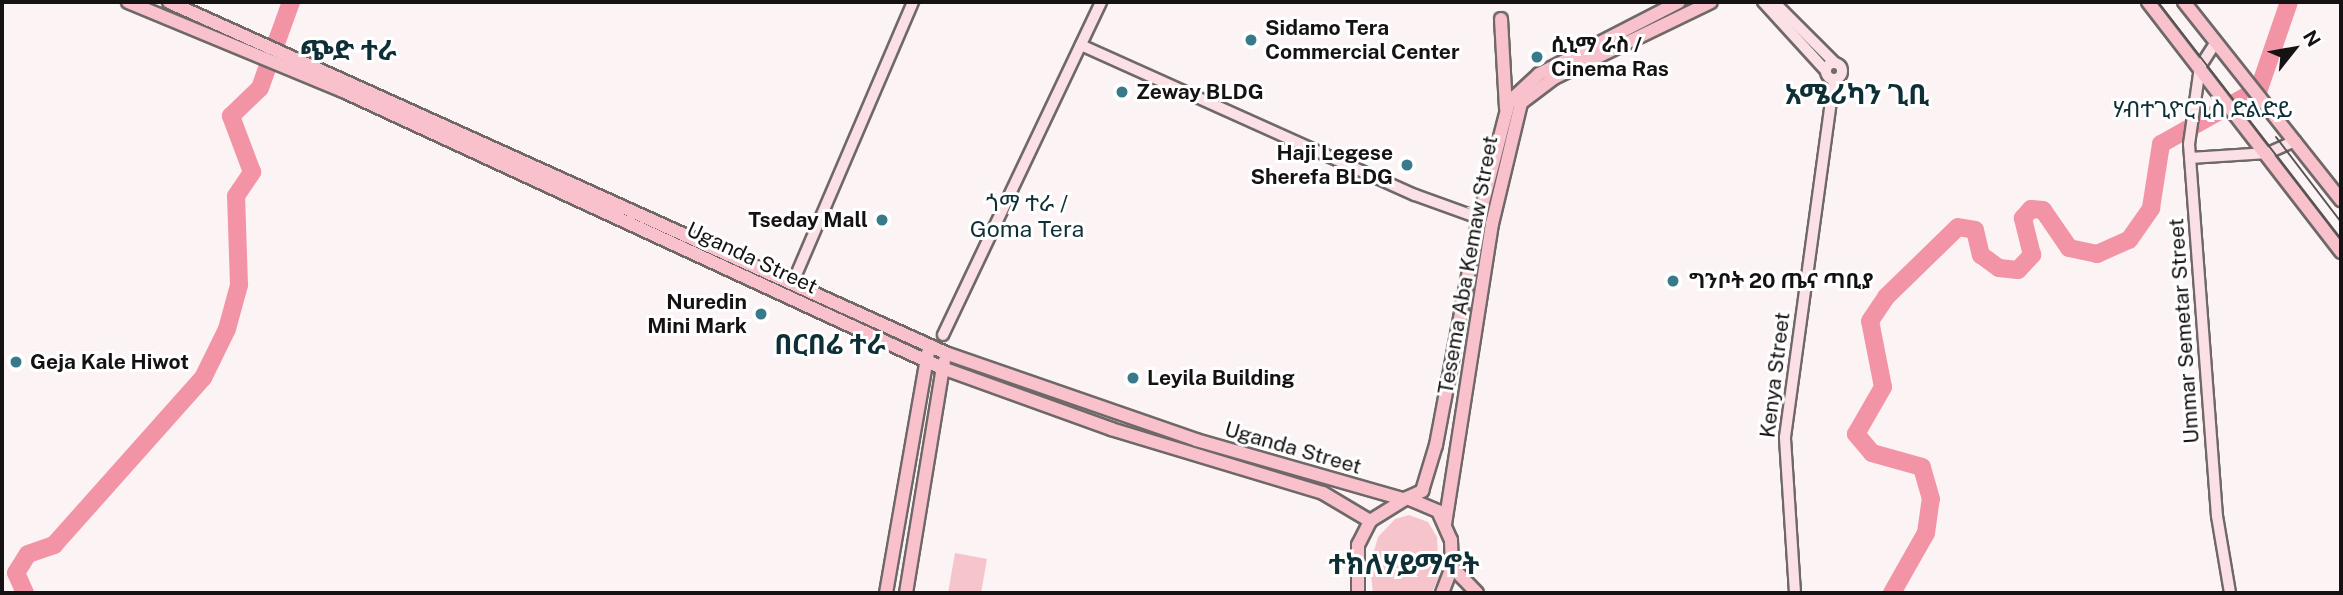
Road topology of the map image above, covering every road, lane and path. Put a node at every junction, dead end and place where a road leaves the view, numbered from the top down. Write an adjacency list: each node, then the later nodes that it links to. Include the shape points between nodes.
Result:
1 (128, 2): 16 (main road, Uganda Street, via 254,54)
2 (169, 2): 16 (main road, Uganda Street, via 288,51)
3 (913, 2): 25 (main road)
4 (1101, 2): 13 (main road)
5 (1679, 2): 17 (main road, Tesema Aba Kemaw Street)
6 (1712, 2): 17 (main road, Tesema Aba Kemaw Street)
7 (1763, 2): 15 (main road)
8 (1774, 2): 15 (main road)
9 (2148, 2): 14 (main road)
10 (2184, 2): 12 (main road)
11 (1501, 19): 18 (main road)
12 (2216, 42): 14 (main road); 19 (main road)
13 (1081, 45): 23 (main road, via 1415,195); 26 (main road)
14 (2200, 66): 20 (main road); 21 (main road, Ummar Semetar Street, via 2190,119)
15 (1831, 71): 40 (main road, Kenya Street, via 1785,437)
16 (346, 85): 25 (main road, Uganda Street); 29 (main road, Uganda Street)
17 (1520, 96): 18 (main road, Tesema Aba Kemaw Street); 33 (main road, Tesema Aba Kemaw Street, via 1492,224)
18 (1506, 109): 23 (main road, Tesema Aba Kemaw Street)
19 (2295, 141): 20 (main road); 22 (main road)
20 (2268, 153): 21 (main road); 24 (main road)
21 (2190, 158): 41 (main road, Ummar Semetar Street, via 2217,516)
22 (2341, 200)
23 (1479, 218): 31 (main road, Tesema Aba Kemaw Street, via 1436,446 1422,491)
24 (2341, 252)
25 (793, 282): 27 (main road, Uganda Street)
26 (943, 335)
27 (930, 346): 28 (main road, Uganda Street); 29 (main road)
28 (948, 354): 30 (main road); 31 (main road, Uganda Street, via 1196,440)
29 (925, 360): 30 (main road, Uganda Street); 35 (main road)
30 (942, 368): 32 (main road, Uganda Street, via 1111,429 1324,493); 36 (main road)
31 (1405, 499): 32 (main road, Tesema Aba Kemaw Street); 33 (main road, Uganda Street, via 1430,505)
32 (1370, 521): 37 (main road, via 1356,558)
33 (1445, 524): 34 (main road, Tesema Aba Kemaw Street)
34 (1452, 567): 38 (main road); 39 (main road)
35 (886, 593)
36 (906, 593)
37 (1358, 593)
38 (1442, 593)
39 (1477, 593)
40 (1795, 593)
41 (2230, 593)

